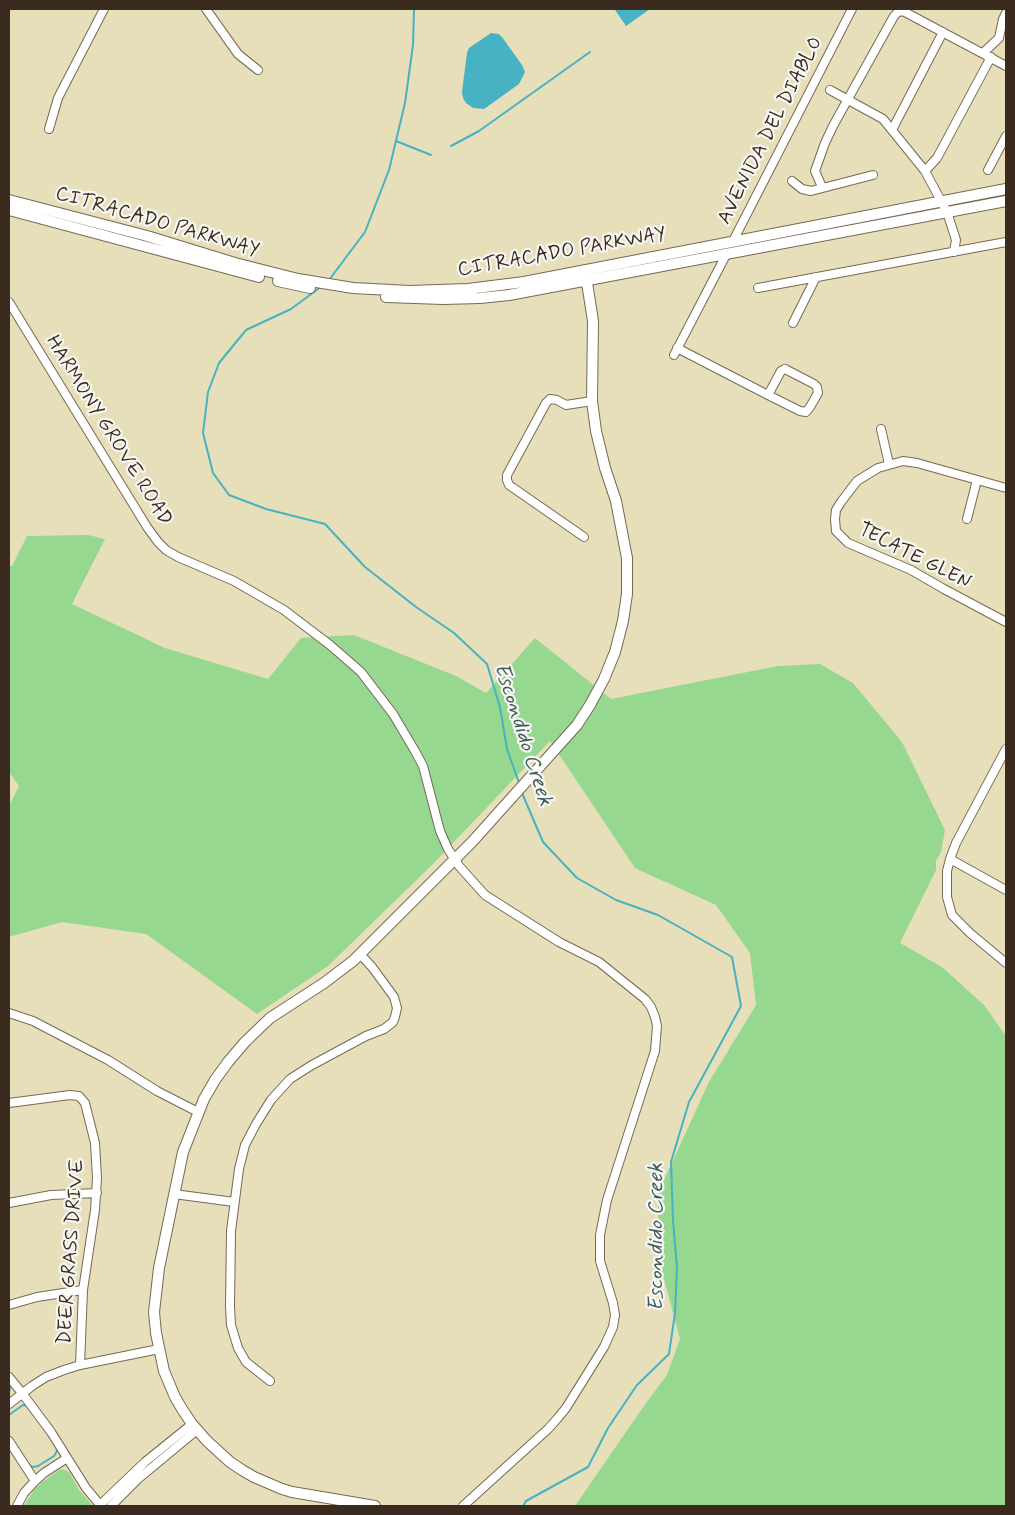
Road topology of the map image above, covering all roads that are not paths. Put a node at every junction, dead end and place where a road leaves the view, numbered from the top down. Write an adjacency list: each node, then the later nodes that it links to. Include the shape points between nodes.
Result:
1 (104, 9): 11 (street, via 58,98)
2 (206, 9): 8 (street, via 238,54)
3 (852, 9): 26 (street, AVENIDA DEL DIABLO)
4 (1006, 13): 6 (street, via 999,38)
5 (943, 32): 6 (street); 10 (street, via 903,11 898,12); 12 (street)
6 (987, 55): 7 (street); 15 (street, via 937,158)
7 (1006, 66)
8 (258, 70)
9 (830, 90): 10 (street)
10 (848, 99): 12 (street, via 883,119); 18 (street, via 829,134 815,171)
11 (48, 129)
12 (892, 130): 15 (street)
13 (1006, 136): 14 (street)
14 (988, 170)
15 (925, 171): 22 (street)
16 (873, 175): 18 (street)
17 (792, 181): 18 (street, via 807,191)
18 (822, 187)
19 (1006, 189): 22 (main road, CITRACADO PARKWAY)
20 (9, 200): 33 (main road, CITRACADO PARKWAY, via 147,236)
21 (1006, 200): 24 (main road, CITRACADO PARKWAY)
22 (942, 201): 24 (street); 25 (main road, CITRACADO PARKWAY)
23 (9, 210): 33 (main road, CITRACADO PARKWAY)
24 (947, 212): 28 (street, via 956,240); 29 (main road, CITRACADO PARKWAY)
25 (758, 236): 26 (main road, CITRACADO PARKWAY); 29 (main road, via 753,242 732,246)
26 (734, 241): 30 (main road, CITRACADO PARKWAY)
27 (1006, 242): 28 (street)
28 (954, 252): 31 (street)
29 (727, 253): 32 (main road, CITRACADO PARKWAY); 38 (street, AVENIDA DEL DIABLO, via 676,352)
30 (585, 270): 32 (main road); 35 (main road, CITRACADO PARKWAY, via 468,289)
31 (816, 277): 34 (street); 37 (street)
32 (587, 281): 35 (main road, CITRACADO PARKWAY, via 480,298 416,298); 39 (main road, via 593,321)
33 (297, 282): 35 (main road, CITRACADO PARKWAY)
34 (758, 288)
35 (385, 294)
36 (9, 302): 49 (street, HARMONY GROVE ROAD, via 158,542 178,557 234,581 284,610 346,658 374,688 410,741 422,766 437,823)
37 (793, 322)
38 (768, 395): 38 (street, via 806,412 818,393 814,384 785,369 780,371)
39 (592, 401): 45 (street, via 566,405 550,399 507,475 510,485); 49 (main road, via 596,431 616,500 627,558 627,594 615,652 604,679 577,725)
40 (880, 429): 41 (street)
41 (889, 464): 42 (street, via 916,463); 47 (street, TECATE GLEN, via 866,474 849,490 836,510 836,531 848,544 911,570)
42 (977, 480): 43 (street); 44 (street)
43 (1006, 488)
44 (966, 519)
45 (584, 537)
46 (1006, 612): 47 (street)
47 (1004, 621)
48 (1006, 749): 50 (street)
49 (454, 859): 52 (main road); 77 (street, HARMONY GROVE ROAD, via 485,895 559,942 600,962 634,989 651,1007 656,1026 655,1051 607,1200 600,1235 600,1261 615,1316 609,1338 557,1419)
50 (950, 859): 51 (street); 53 (street, via 947,898 952,915)
51 (1006, 890)
52 (360, 954): 56 (main road, via 324,984 270,1018 249,1038 215,1080); 59 (street, via 394,997 395,1017 384,1029 297,1074 277,1093 245,1145)
53 (1006, 963)
54 (9, 1013): 56 (street, via 49,1029)
55 (9, 1103): 57 (street, DEER GRASS DRIVE, via 66,1095 83,1098 95,1143)
56 (198, 1112): 58 (main road, via 183,1152)
57 (96, 1193): 60 (street); 61 (street, DEER GRASS DRIVE)
58 (174, 1194): 59 (street); 63 (main road, via 156,1284 154,1312)
59 (234, 1202): 66 (street, via 231,1234 232,1332 246,1362)
60 (9, 1203)
61 (82, 1290): 62 (street); 64 (street, DEER GRASS DRIVE)
62 (9, 1305)
63 (159, 1349): 64 (street); 69 (main road, via 172,1391)
64 (80, 1365): 67 (street, via 46,1377)
65 (9, 1378): 67 (street)
66 (270, 1381)
67 (22, 1393): 68 (street); 71 (street)
68 (9, 1404)
69 (195, 1427): 74 (street, via 145,1462); 75 (street); 76 (main road, via 230,1462 267,1483 292,1492)
70 (9, 1441): 72 (street)
71 (67, 1458): 72 (street); 74 (street)
72 (35, 1480): 73 (street)
73 (17, 1506)
74 (101, 1506)
75 (111, 1506)
76 (375, 1506)
77 (463, 1506)

